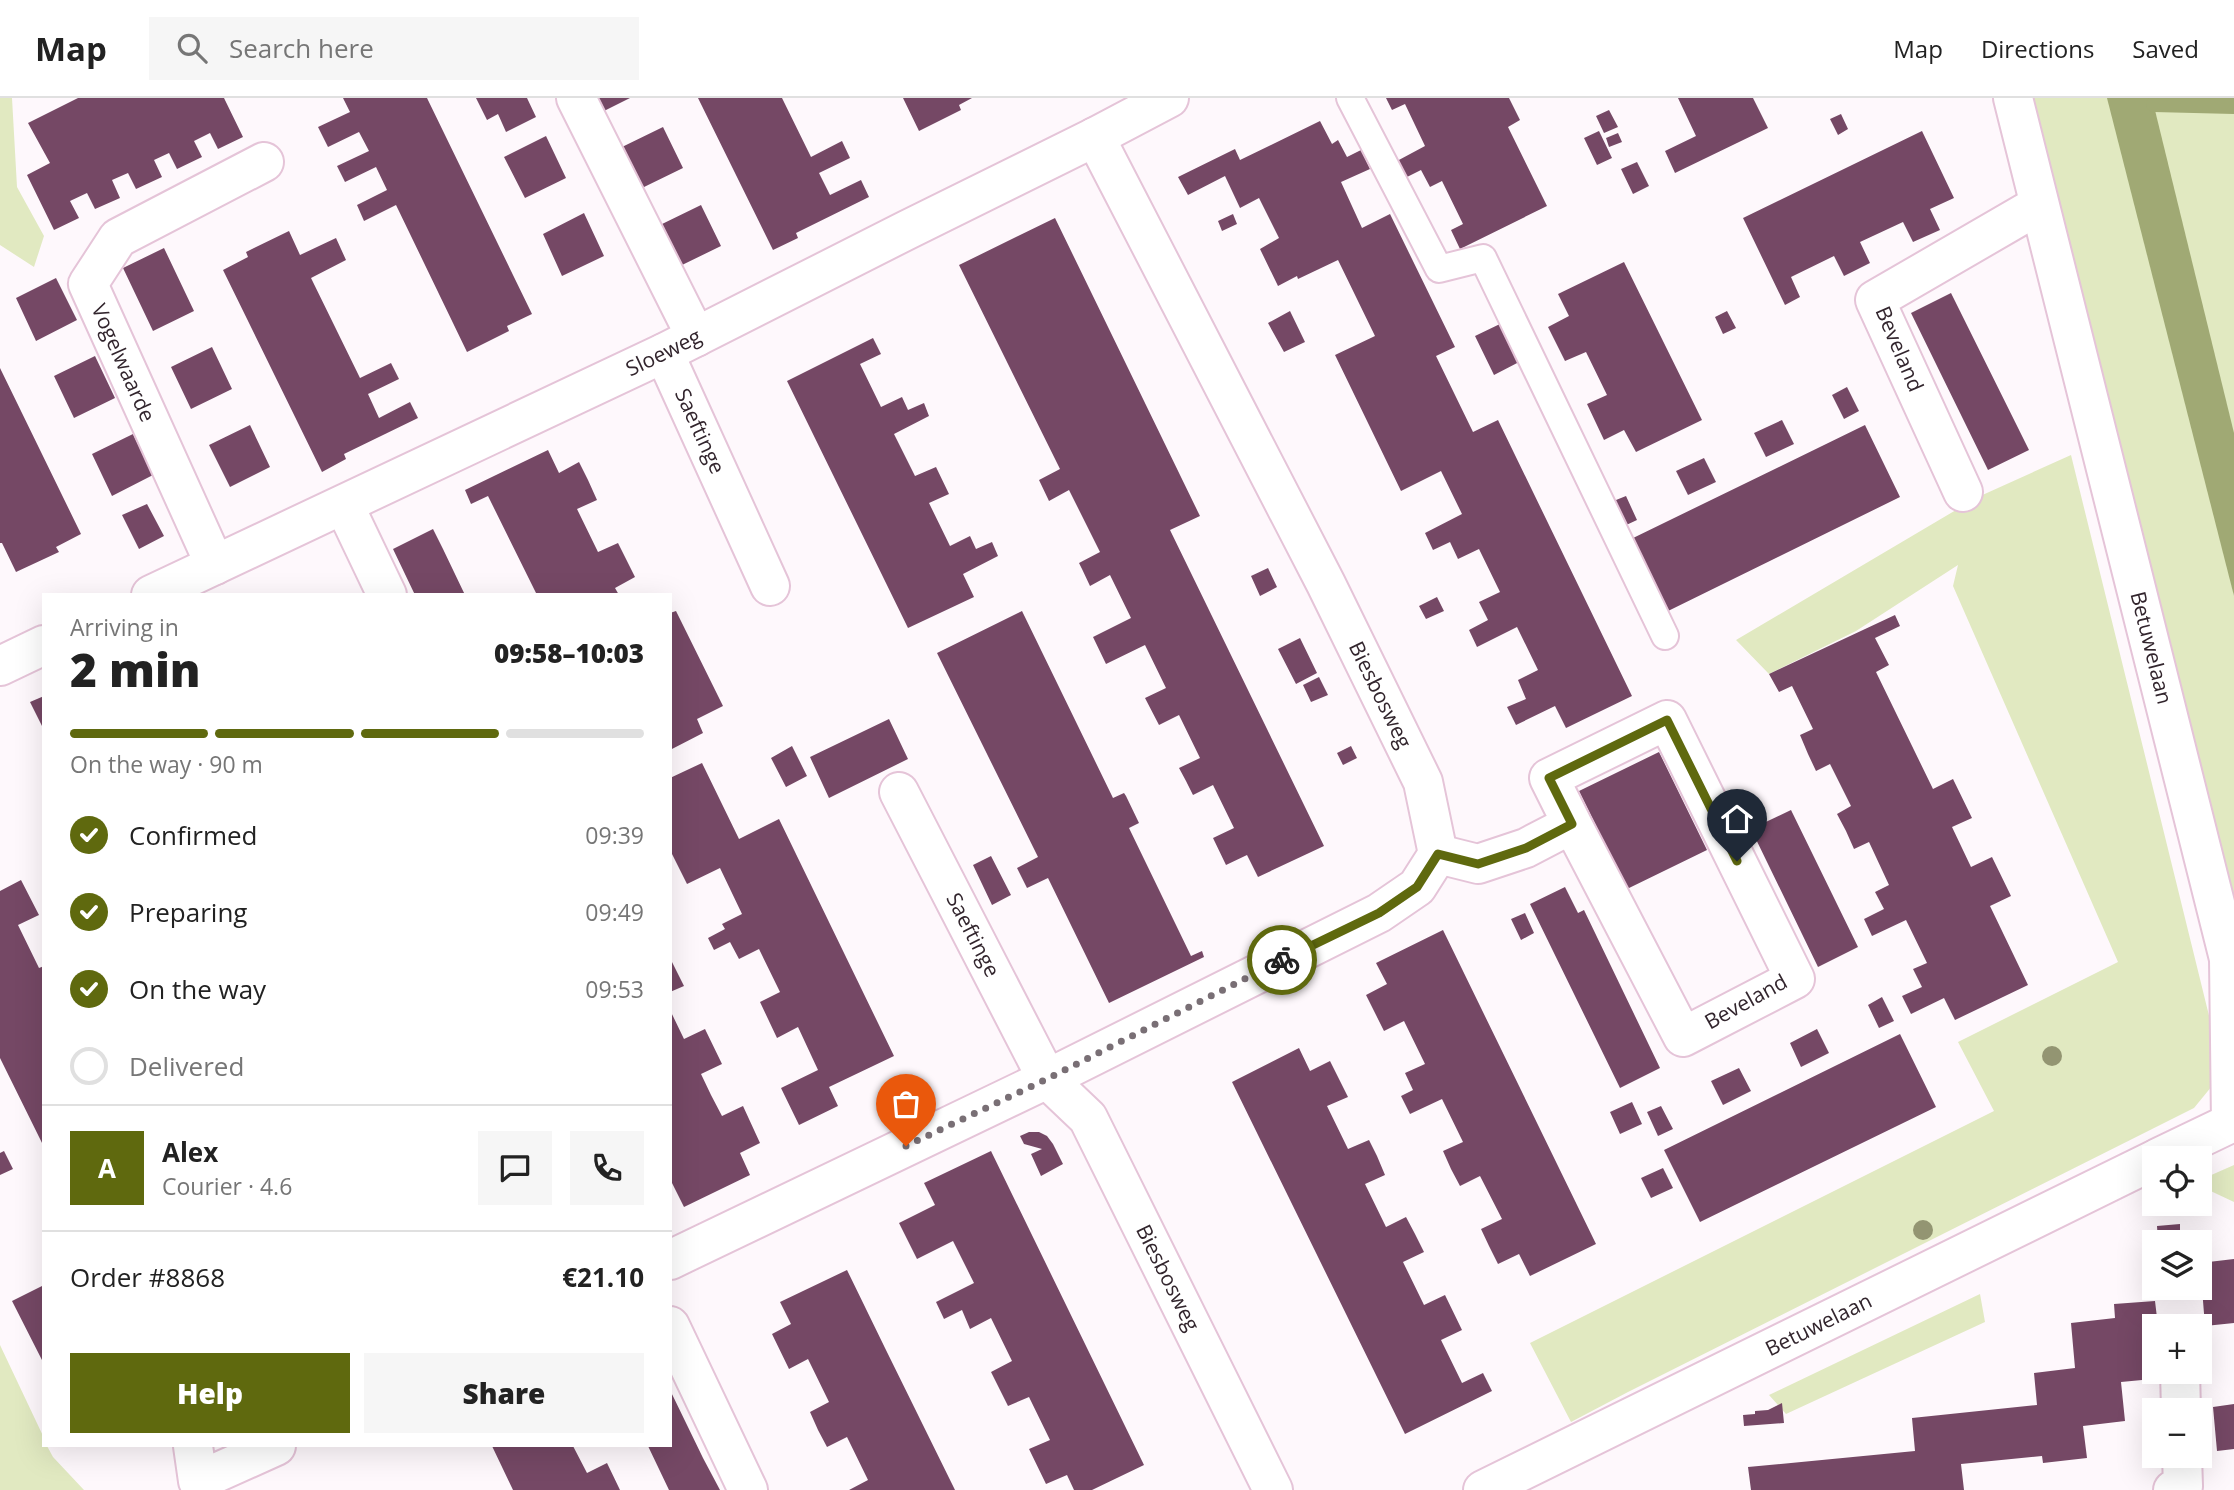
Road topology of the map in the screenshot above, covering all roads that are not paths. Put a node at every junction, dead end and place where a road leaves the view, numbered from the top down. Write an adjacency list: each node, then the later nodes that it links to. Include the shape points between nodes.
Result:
1 (576, 98): 9 (street)
2 (1169, 98): 5 (street, Sloeweg)
3 (1350, 98): 16 (lane, via 1439,269 1483,258)
4 (2013, 98): 8 (street, Betuwelaan)
5 (1129, 107): 6 (street, Sloeweg)
6 (1095, 137): 9 (street, Sloeweg); 21 (street, Biesbosweg, via 1423,782)
7 (264, 162): 12 (street, Vogelwaarde, via 118,238 88,284)
8 (2039, 205): 10 (street, Beveland, via 1875,300); 23 (street, Betuwelaan, via 2229,959 2231,1122)
9 (680, 345): 11 (street, Sloeweg); 13 (street, Saeftinge)
10 (1963, 492)
11 (344, 505): 12 (street, Sloeweg); 15 (street)
12 (215, 565): 14 (street, Sloeweg)
13 (770, 586)
14 (156, 593)
15 (386, 593)
16 (1665, 636)
17 (42, 646): 18 (street)
18 (0, 666)
19 (899, 792): 22 (street, Saeftinge)
20 (1572, 824): 20 (street, Beveland, via 1683,1037 1795,979 1667,720 1549,778); 21 (street, via 1526,848 1478,864)
21 (1438, 854): 22 (street, via 1417,887 1379,913)
22 (1047, 1079): 25 (street); 30 (street, Biesbosweg, via 1088,1118)
23 (2182, 1146)
24 (2142, 1166): 31 (street, Betuwelaan)
25 (672, 1259)
26 (672, 1330): 29 (street)
27 (271, 1447): 28 (street)
28 (196, 1463)
29 (748, 1490)
30 (1273, 1490)
31 (1483, 1490)

